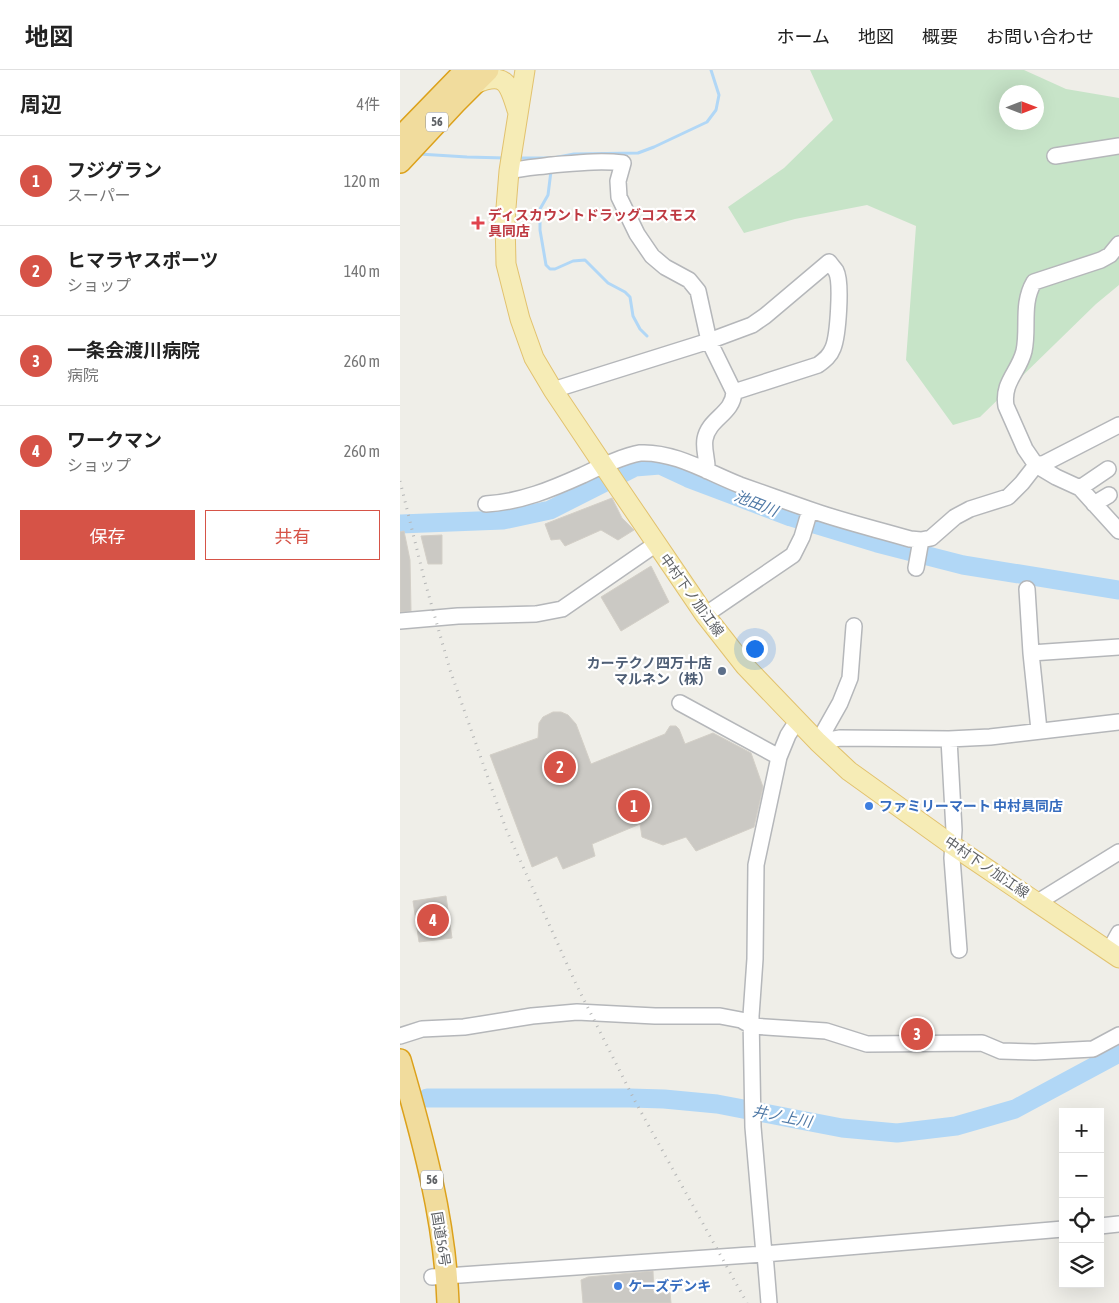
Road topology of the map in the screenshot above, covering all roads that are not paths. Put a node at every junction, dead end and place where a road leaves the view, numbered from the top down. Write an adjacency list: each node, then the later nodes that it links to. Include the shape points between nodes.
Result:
1 (516, 70): 4 (main road, 中村下ノ加江線)
2 (525, 70): 4 (main road, 中村下ノ加江線)
3 (476, 74): 4 (main road, 中村下ノ加江線, via 503,81 510,87); 5 (highway, 56); 8 (highway, 56)
4 (517, 112): 9 (main road, 中村下ノ加江線)
5 (400, 138)
6 (1119, 146): 7 (street)
7 (1055, 156)
8 (400, 162)
9 (509, 172): 11 (street, via 574,163 623,163 618,181 619,197 652,256 690,280 698,291); 12 (main road, 中村下ノ加江線, via 506,264 534,358)
10 (1119, 244): 15 (street, via 1101,260 1034,282 1028,295 1024,351 1006,387 1005,398 1025,449)
11 (709, 341): 12 (street); 13 (street); 13 (street, via 752,325 828,262 836,271 839,283 837,332 827,359 818,365)
12 (553, 390): 18 (main road, 中村下ノ加江線)
13 (734, 392): 17 (street, via 733,401 710,427 705,440)
14 (1119, 425): 15 (street)
15 (1036, 465): 19 (street); 25 (street, via 1008,497 970,508 931,538)
16 (1108, 469): 19 (street)
17 (707, 471): 18 (street, via 656,453 638,454); 23 (street)
18 (608, 472): 21 (street, via 529,497); 26 (main road, 中村下ノ加江線)
19 (1080, 488): 22 (street)
20 (1109, 495): 22 (street)
21 (486, 504)
22 (1094, 504): 24 (street)
23 (810, 510): 25 (street); 29 (street, via 793,555)
24 (1119, 531)
25 (921, 540): 27 (street)
26 (656, 544): 29 (main road, 中村下ノ加江線); 30 (street, via 562,609 536,614)
27 (916, 568)
28 (1027, 589): 33 (street)
29 (705, 615): 35 (main road, 中村下ノ加江線, via 744,666)
30 (400, 621)
31 (854, 626): 39 (street, via 850,678)
32 (1119, 647): 33 (street)
33 (1031, 653): 37 (street)
34 (680, 703): 40 (street)
35 (797, 721): 39 (main road, 中村下ノ加江線); 40 (street)
36 (1119, 722): 37 (street)
37 (1039, 730): 38 (street)
38 (949, 739): 39 (street, via 840,738); 41 (street)
39 (818, 742): 41 (main road, 中村下ノ加江線, via 849,771)
40 (779, 757): 47 (street, via 756,864)
41 (952, 845): 43 (main road, 中村下ノ加江線); 45 (street)
42 (1119, 852): 43 (street)
43 (1038, 902): 46 (main road, 中村下ノ加江線)
44 (1119, 933): 46 (street)
45 (959, 950)
46 (1114, 955)
47 (752, 1026): 48 (street, via 826,1031 867,1044 982,1043 1001,1051 1035,1052 1093,1048); 49 (street, via 742,1020 720,1016 577,1012 464,1028 422,1029); 55 (street, via 753,1127)
48 (1119, 1035)
49 (400, 1036)
50 (400, 1060): 56 (highway, 国道56号 / 56, via 429,1168 445,1255)
51 (400, 1101): 56 (highway, 国道56号 / 56)
52 (1119, 1224): 53 (street)
53 (1104, 1226)
54 (1059, 1229): 55 (street)
55 (765, 1254): 56 (street); 59 (street)
56 (440, 1277): 57 (highway, 国道56号 / 56); 58 (highway, 国道56号 / 56)
57 (434, 1303)
58 (448, 1303)
59 (769, 1303)

